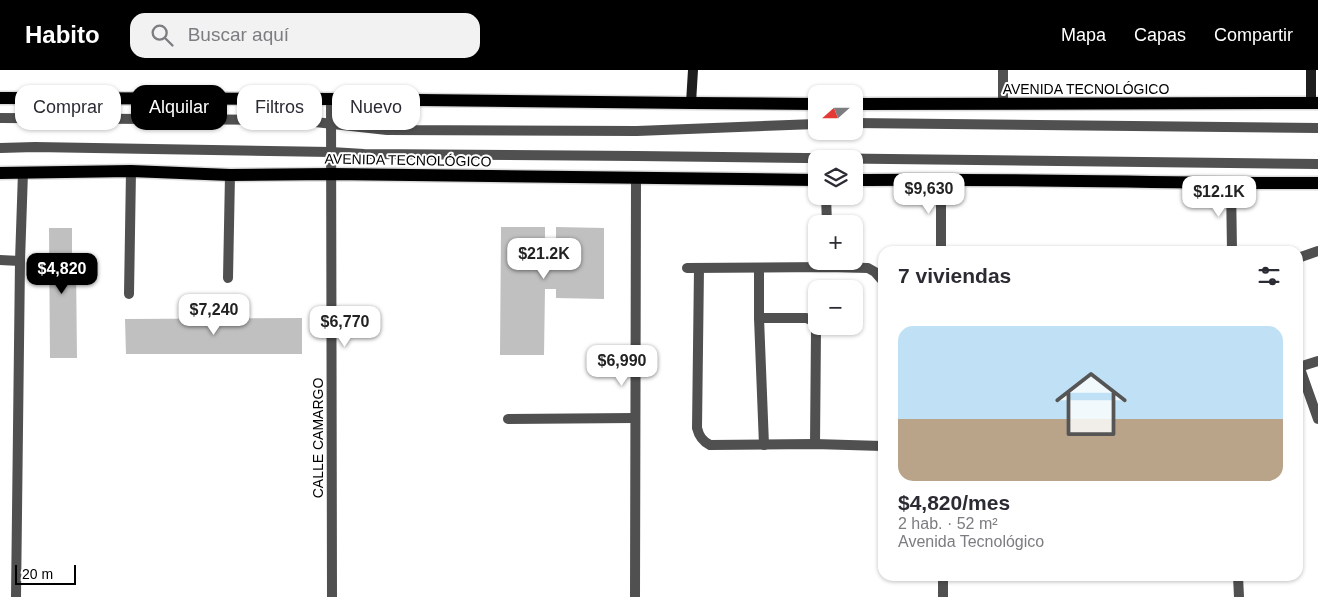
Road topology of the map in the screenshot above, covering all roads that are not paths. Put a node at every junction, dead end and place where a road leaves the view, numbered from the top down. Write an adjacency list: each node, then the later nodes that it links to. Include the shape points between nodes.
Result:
1 (692, 70): 6 (street)
2 (1003, 70): 10 (street)
3 (1311, 70): 7 (street)
4 (0, 98): 5 (main road)
5 (331, 99): 6 (main road); 13 (street, CALLE CAMARGO)
6 (691, 103): 8 (main road)
7 (1315, 103): 10 (main road, AVENIDA TECNOLÓGICO)
8 (808, 104)
9 (863, 104): 10 (main road, AVENIDA TECNOLÓGICO)
10 (1003, 104)
11 (0, 118): 13 (street, via 297,120)
12 (863, 123): 15 (street)
13 (330, 124): 14 (street, via 387,130 618,131); 17 (street, CALLE CAMARGO)
14 (808, 124)
15 (1318, 128)
16 (0, 148): 17 (street)
17 (331, 152): 18 (street); 22 (street, CALLE CAMARGO)
18 (1318, 164)
19 (131, 171): 20 (main road, AVENIDA TECNOLÓGICO); 23 (main road, AVENIDA TECNOLÓGICO); 43 (street)
20 (23, 172): 21 (main road, AVENIDA TECNOLÓGICO); 35 (street)
21 (0, 173)
22 (332, 174): 23 (main road, AVENIDA TECNOLÓGICO); 24 (main road, AVENIDA TECNOLÓGICO); 57 (street, CALLE CAMARGO)
23 (230, 175): 42 (street)
24 (636, 178): 26 (main road, AVENIDA TECNOLÓGICO); 48 (street)
25 (941, 179): 27 (main road); 28 (main road); 30 (street)
26 (808, 180)
27 (863, 180)
28 (1231, 184): 29 (main road); 31 (street)
29 (1318, 184)
30 (941, 246)
31 (1232, 246)
32 (1318, 251): 33 (street)
33 (1303, 256)
34 (0, 260): 35 (street)
35 (20, 261): 56 (street)
36 (808, 265): 39 (street)
37 (687, 268): 38 (street)
38 (699, 268): 39 (street); 52 (street, via 698,434 710,445)
39 (759, 268): 44 (street)
40 (863, 268): 41 (street)
41 (878, 275)
42 (228, 278)
43 (129, 294)
44 (760, 318): 51 (street, via 806,318 815,324); 52 (street)
45 (1318, 361): 46 (street)
46 (1303, 364)
47 (1303, 378): 50 (street)
48 (634, 418): 49 (street); 58 (street)
49 (508, 419)
50 (1318, 419)
51 (815, 444): 52 (street); 53 (street)
52 (764, 445)
53 (878, 446)
54 (943, 581): 59 (street)
55 (1238, 581): 60 (street)
56 (16, 597)
57 (332, 597)
58 (635, 597)
59 (943, 597)
60 (1239, 597)

